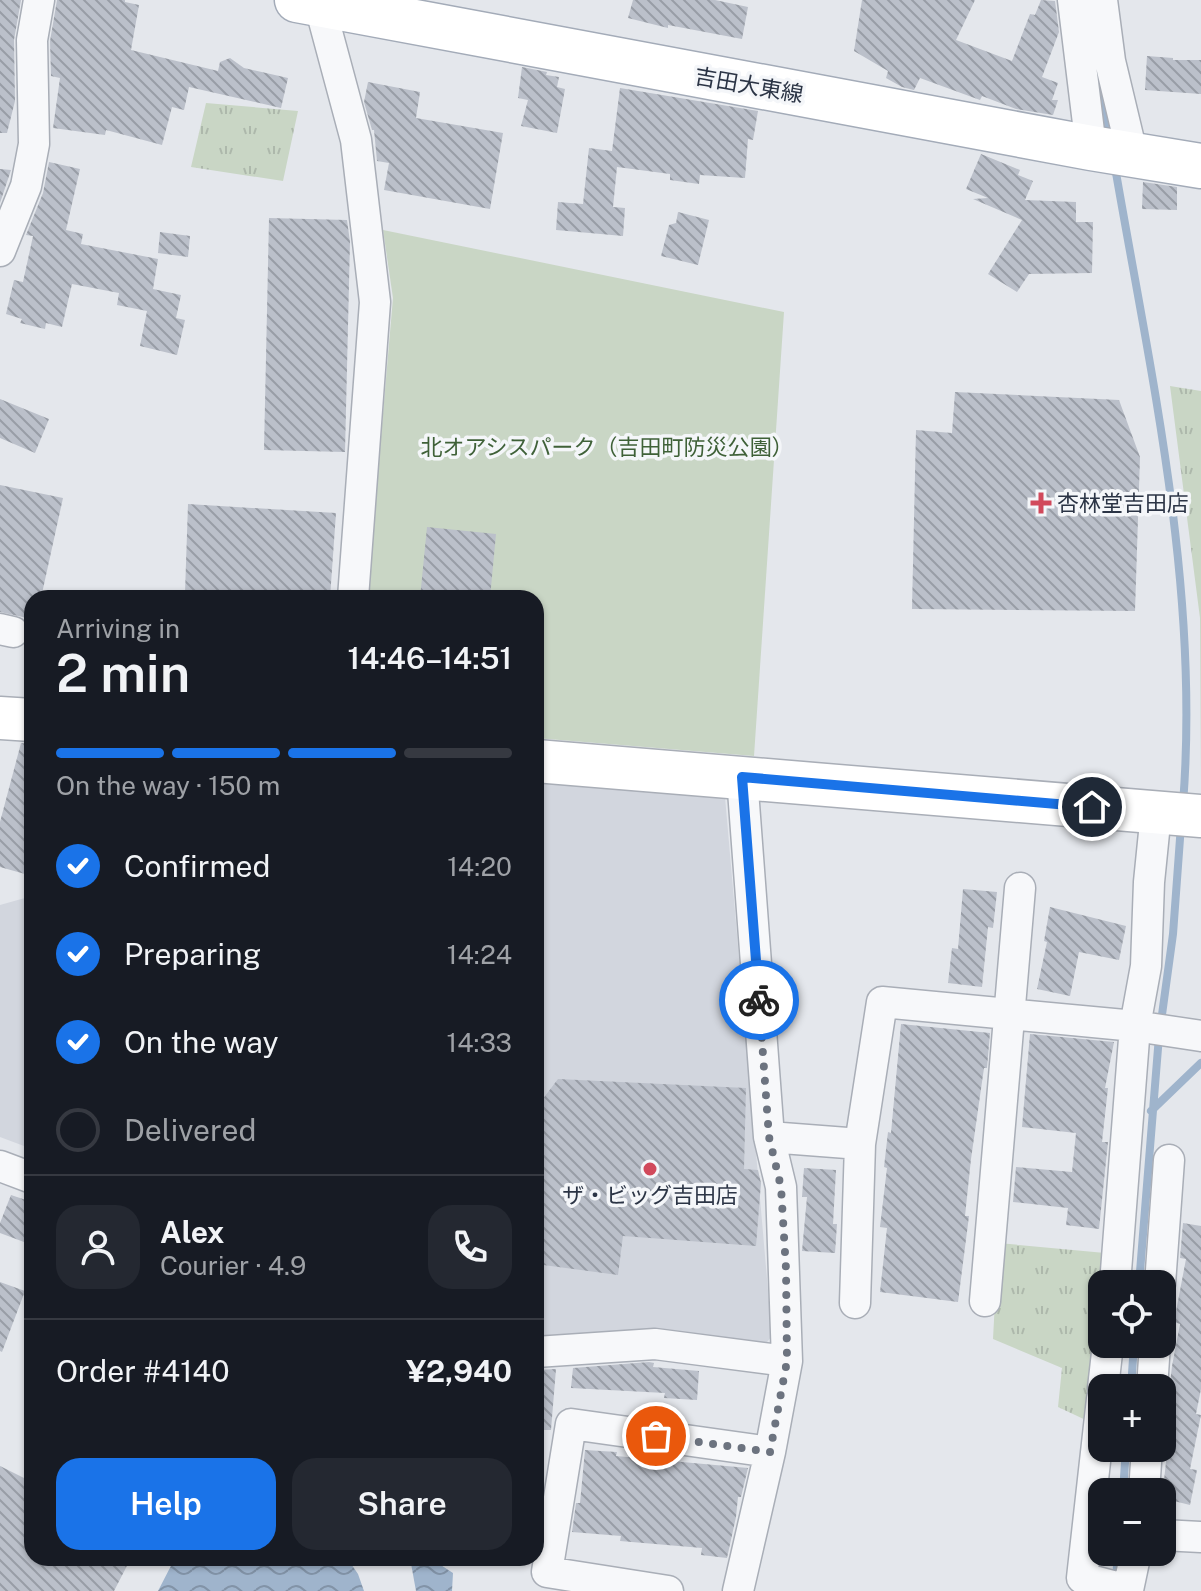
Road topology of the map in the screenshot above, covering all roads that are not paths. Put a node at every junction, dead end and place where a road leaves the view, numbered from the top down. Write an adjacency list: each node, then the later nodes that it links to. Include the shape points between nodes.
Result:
1 (39, 0): 7 (street, via 32,40 34,144 26,186)
2 (1073, 0): 5 (street)
3 (1102, 0): 5 (street)
4 (308, 3): 5 (main road, 吉田大東線); 8 (street, via 356,140 375,302)
5 (1112, 150): 6 (main road, 吉田大東線)
6 (1201, 166)
7 (0, 251)
8 (354, 590)
9 (0, 718): 10 (street)
10 (24, 720)
11 (544, 762): 12 (street)
12 (742, 777): 13 (street); 18 (street)
13 (1180, 815): 16 (street, via 1149,882)
14 (1020, 888): 15 (street)
15 (1008, 1014): 16 (street); 19 (street, via 882,1002); 25 (street)
16 (1139, 1027): 17 (street); 23 (street)
17 (1188, 1035)
18 (769, 1137): 19 (street); 28 (street, via 781,1187)
19 (860, 1144): 26 (street)
20 (1169, 1160): 24 (street)
21 (0, 1166): 22 (street)
22 (24, 1175)
23 (1116, 1270)
24 (1161, 1270)
25 (985, 1301)
26 (855, 1303)
27 (544, 1351): 28 (street, via 655,1344)
28 (787, 1361): 29 (street)
29 (770, 1452): 35 (street, via 571,1424 547,1572); 36 (street)
30 (1095, 1462): 34 (street, via 1082,1578)
31 (1176, 1536): 32 (street)
32 (1201, 1537)
33 (1130, 1566): 34 (street)
34 (1120, 1588)
35 (668, 1591)
36 (738, 1591)

